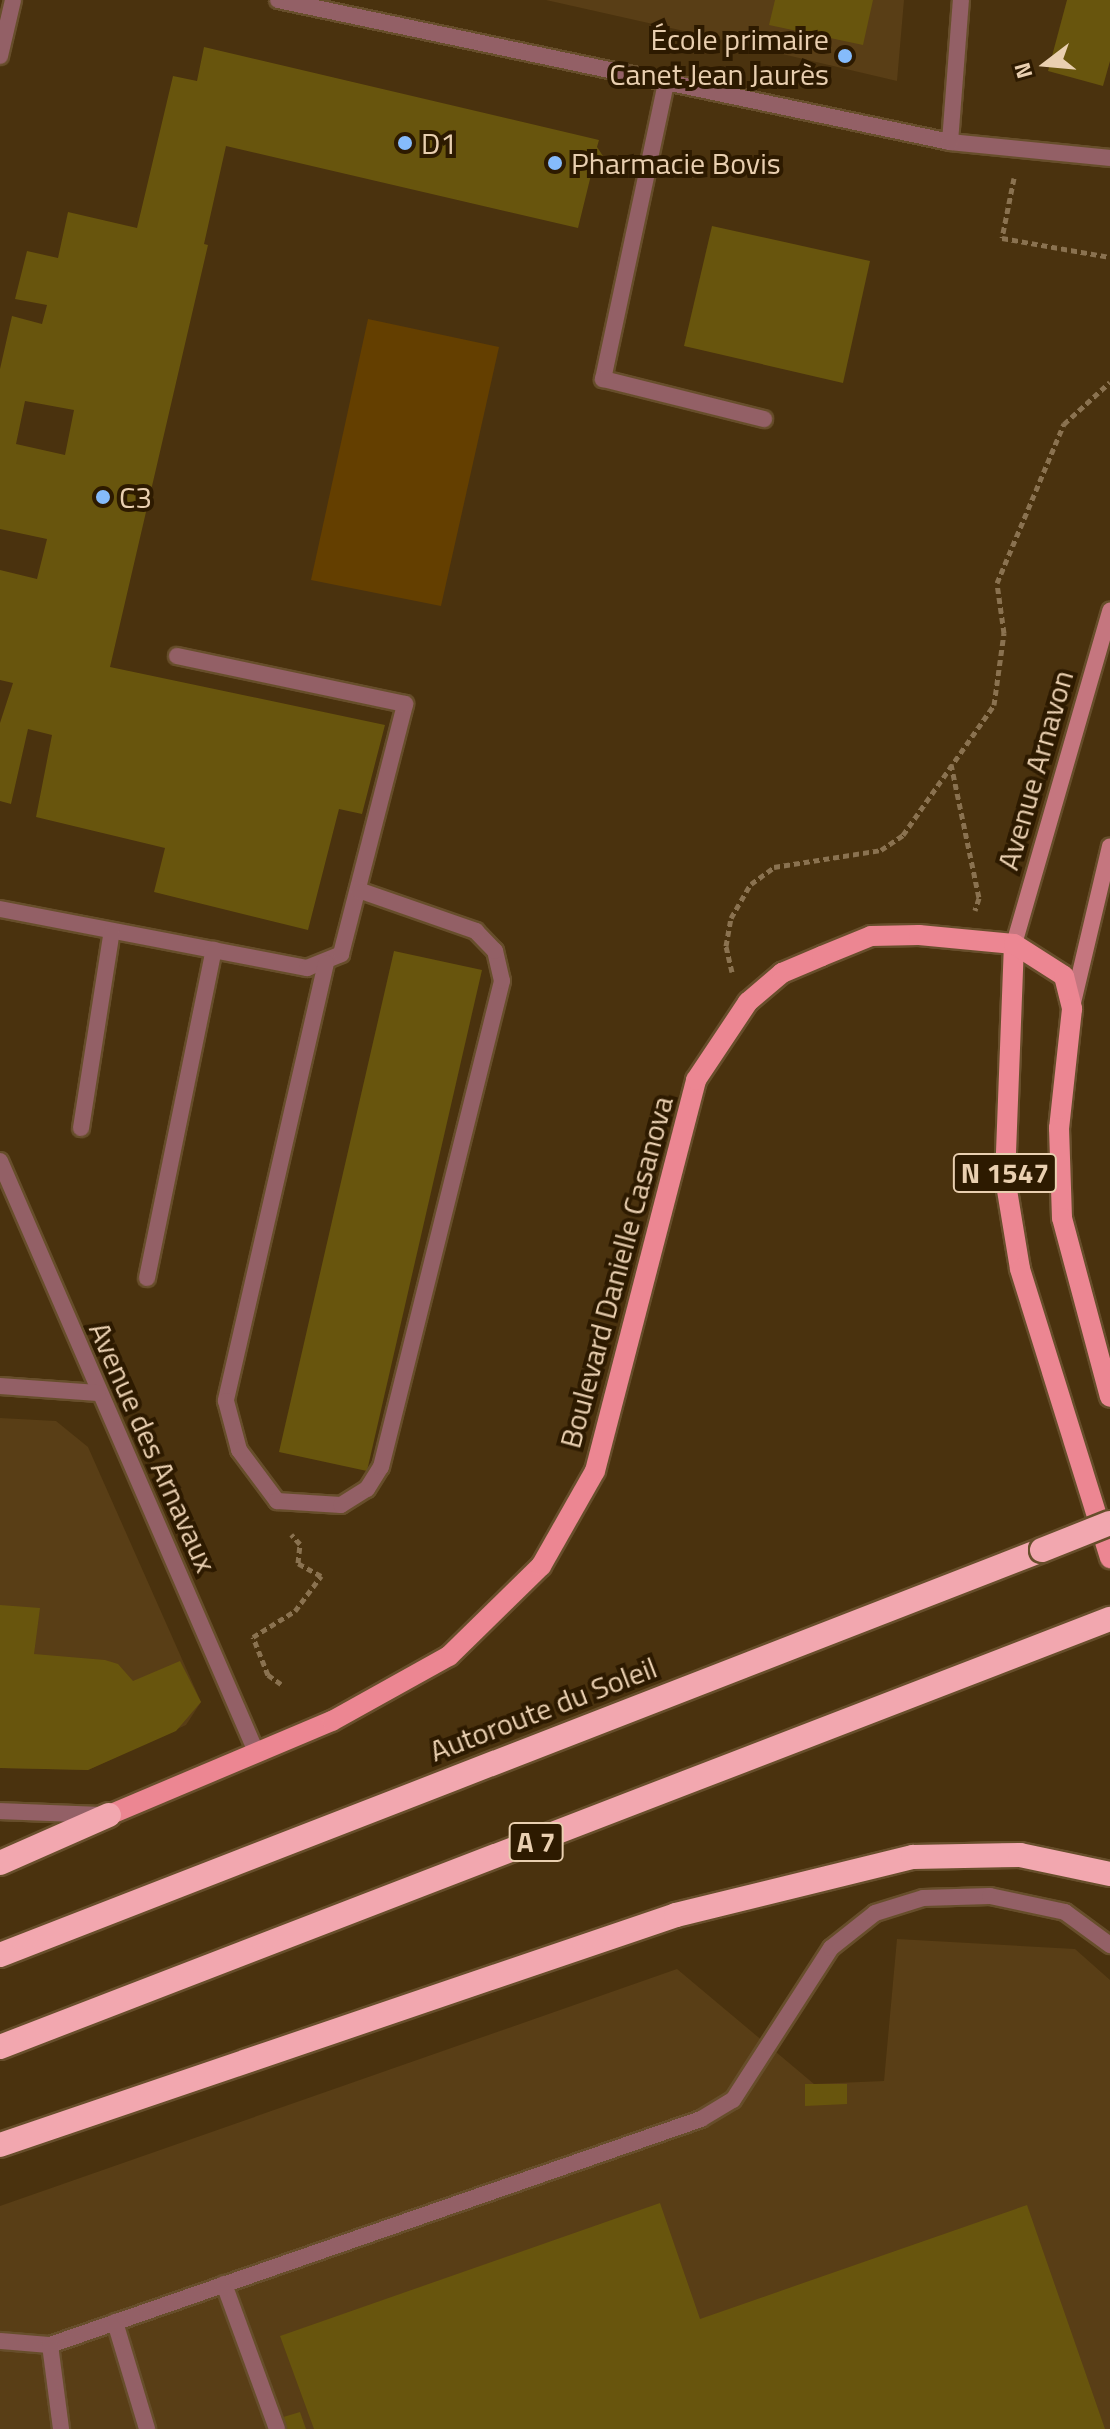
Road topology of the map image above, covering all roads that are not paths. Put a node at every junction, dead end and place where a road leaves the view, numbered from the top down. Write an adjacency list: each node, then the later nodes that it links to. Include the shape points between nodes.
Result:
1 (13, 0): 4 (street)
2 (278, 0): 5 (street)
3 (961, 0): 6 (street)
4 (0, 56)
5 (666, 83): 6 (street); 8 (street, via 603,379)
6 (950, 142): 7 (street)
7 (1110, 158)
8 (764, 419)
9 (1110, 611): 15 (main road, Avenue Arnavon / N 1547)
10 (177, 656): 12 (street, via 405,704)
11 (1110, 846): 18 (main road)
12 (358, 890): 17 (street, via 341,954); 17 (street, via 476,931 495,951 502,981 381,1467 367,1489 341,1505 277,1501 239,1450 226,1401)
13 (0, 909): 14 (street)
14 (112, 931): 16 (street); 19 (street)
15 (1014, 944): 18 (main road, Boulevard Danielle Casanova, via 1064,976); 26 (main road, N 1547, via 1005,1178 1020,1269); 28 (main road, Boulevard Danielle Casanova, via 871,936 782,973 742,1012 696,1080 595,1471 541,1566 449,1656 332,1721)
16 (214, 950): 17 (street, via 307,968); 21 (street)
17 (326, 963)
18 (1072, 1009): 24 (main road, Boulevard Danielle Casanova, via 1059,1128 1062,1218)
19 (81, 1128)
20 (0, 1161): 23 (street, Avenue des Arnavaux)
21 (147, 1278)
22 (0, 1386): 23 (street)
23 (98, 1393): 28 (street, Avenue des Arnavaux)
24 (1110, 1397)
25 (1110, 1523): 34 (highway, Autoroute du Soleil, bridge)
26 (1110, 1558)
27 (1110, 1619): 35 (highway, A 7)
28 (257, 1754): 30 (main road, Boulevard Danielle Casanova)
29 (0, 1811): 30 (street, Boulevard Danielle Casanova)
30 (109, 1815): 31 (highway)
31 (0, 1863)
32 (1110, 1874): 36 (highway, via 1020,1855 913,1857 883,1864 676,1915)
33 (1110, 1945): 37 (street, via 1065,1912 990,1896 923,1898 875,1913 831,1948 733,2100 701,2119)
34 (0, 1955)
35 (0, 2047)
36 (0, 2145)
37 (224, 2284): 38 (street); 43 (street)
38 (115, 2322): 40 (street); 42 (street)
39 (0, 2341): 40 (street)
40 (50, 2345): 41 (street)
41 (61, 2429)
42 (147, 2429)
43 (277, 2429)

